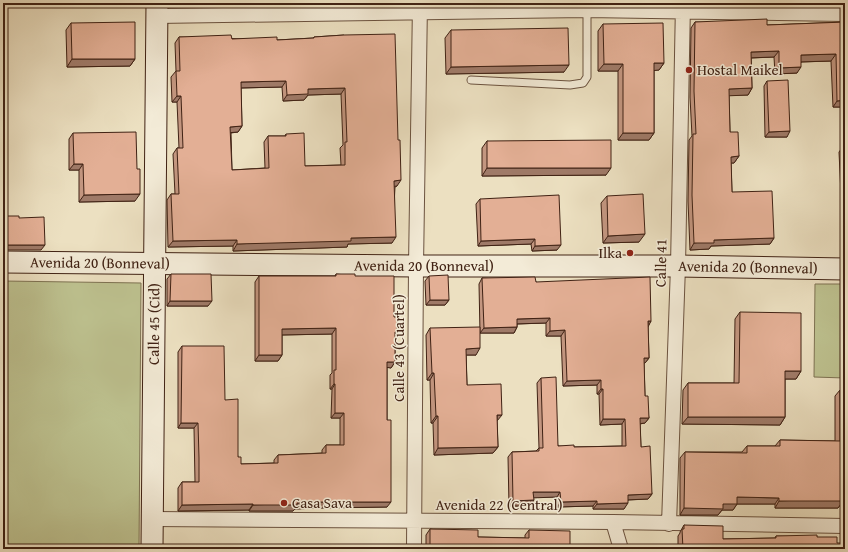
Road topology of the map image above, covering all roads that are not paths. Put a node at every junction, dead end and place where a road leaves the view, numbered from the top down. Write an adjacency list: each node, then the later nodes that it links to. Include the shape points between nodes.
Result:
1 (683, 7): 4 (street); 5 (street); 10 (street, Calle 41)
2 (420, 8): 3 (street); 4 (street); 9 (street, Calle 43 (Cuartel))
3 (157, 9): 8 (street, Calle 45 (Cid))
4 (587, 10): 6 (lane, via 587,77 583,83 570,85)
5 (845, 14)
6 (471, 80)
7 (3, 262): 8 (street, Avenida 20 (Bonneval))
8 (155, 264): 9 (street, Avenida 20 (Bonneval)); 12 (street, Calle 45 (Cid))
9 (416, 266): 10 (street, Avenida 20 (Bonneval)); 13 (street, Calle 43 (Cuartel))
10 (678, 266): 11 (street, Avenida 20 (Bonneval)); 15 (street, Calle 41)
11 (845, 269)
12 (152, 519): 13 (street, Avenida 22 (Central)); 17 (street, Calle 45 (Cid))
13 (414, 522): 14 (street, Avenida 22 (Central)); 18 (street, Calle 43 (Cuartel))
14 (613, 522): 15 (street, Avenida 22 (Central)); 19 (street)
15 (669, 524): 16 (street, Avenida 22 (Central))
16 (845, 526)
17 (152, 549)
18 (414, 549)
19 (621, 549)

